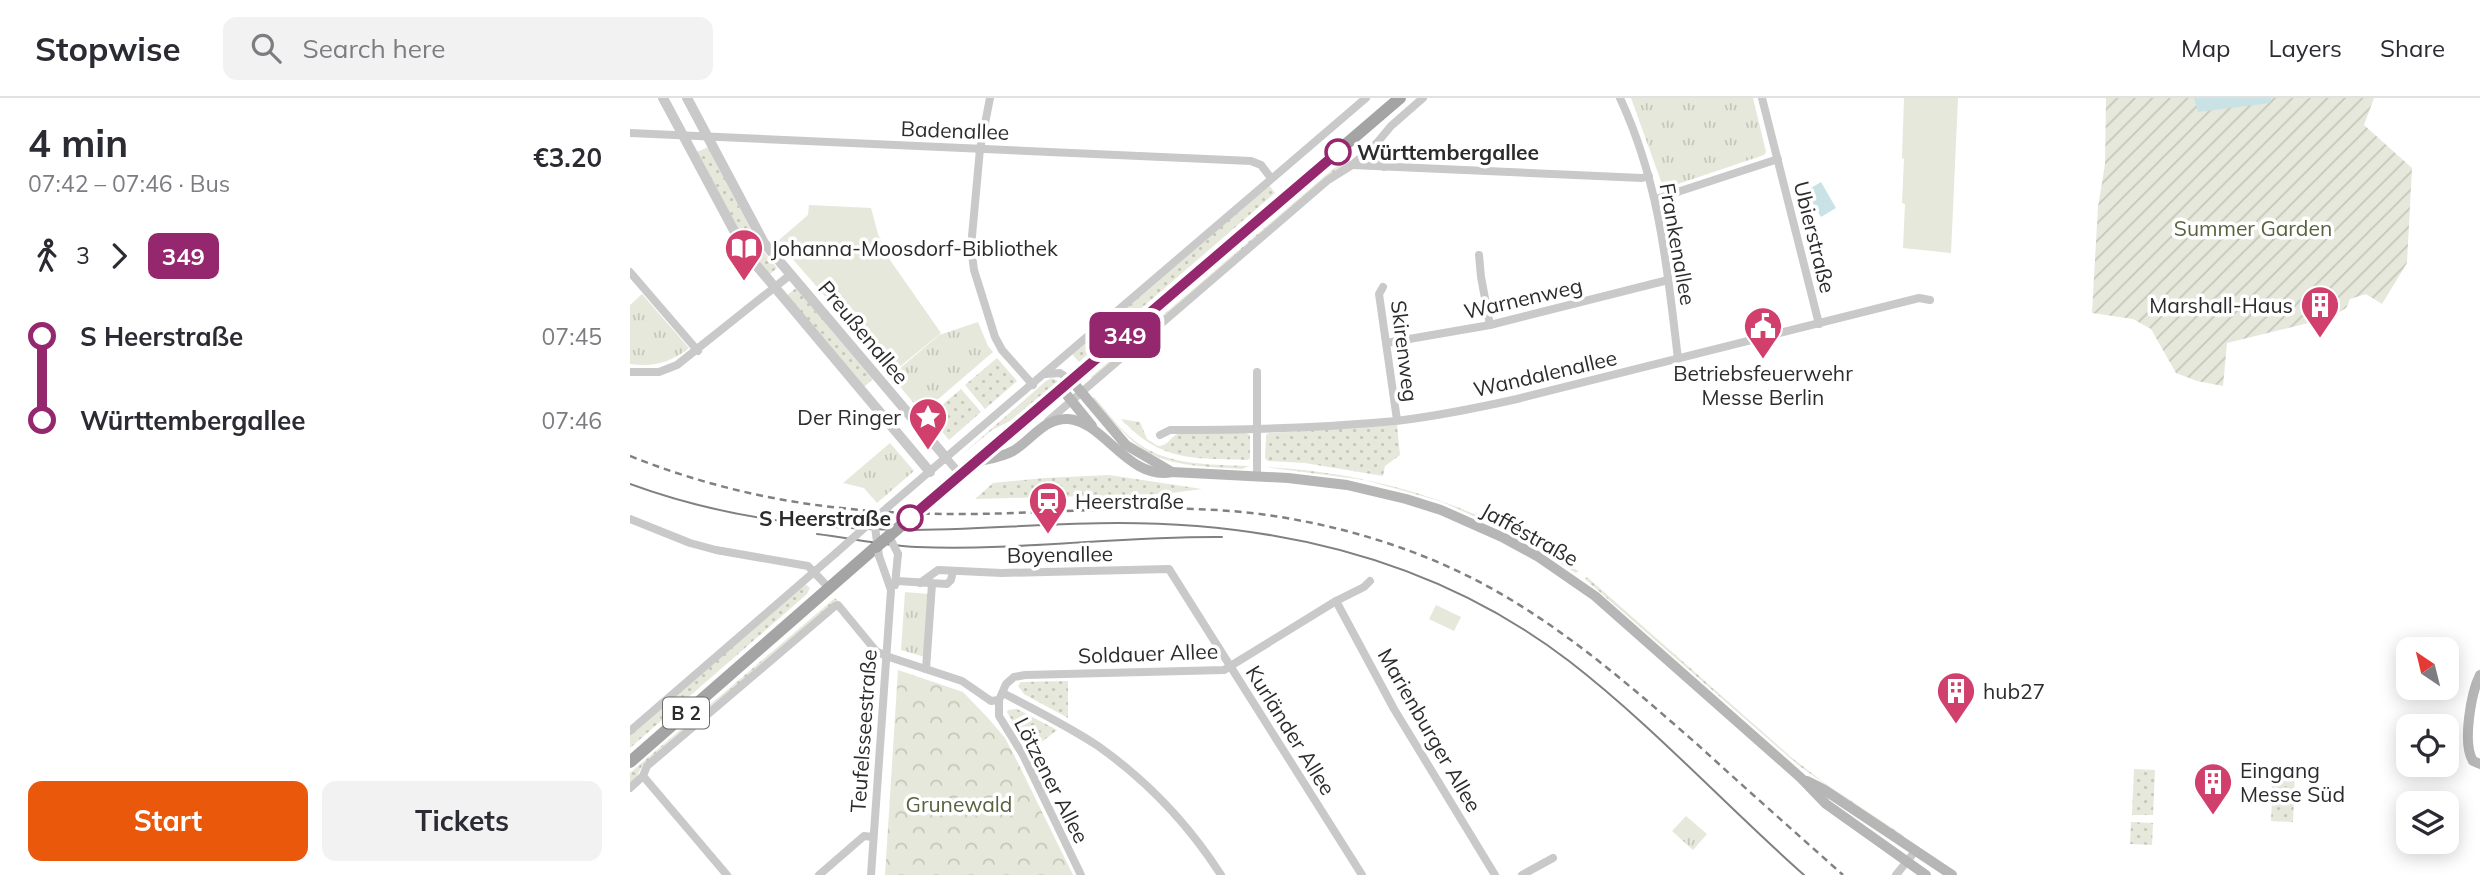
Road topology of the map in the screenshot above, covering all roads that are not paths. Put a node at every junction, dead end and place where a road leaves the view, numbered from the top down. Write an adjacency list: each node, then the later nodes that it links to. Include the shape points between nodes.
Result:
1 (663, 98): 10 (street, Preußenallee)
2 (687, 98): 11 (street, Preußenallee)
3 (990, 98): 13 (street)
4 (1366, 98): 18 (street)
5 (1400, 98): 36 (main road, B 2)
6 (1423, 98): 12 (street)
7 (1620, 98): 17 (street, Frankenallee)
8 (1762, 98): 14 (street, Ubierstraße)
9 (630, 133): 10 (street, Badenallee)
10 (683, 136): 11 (street, Badenallee); 25 (street, Preußenallee, via 746,253)
11 (708, 137): 13 (street, Badenallee); 22 (street, Preußenallee, via 764,243)
12 (1376, 144): 15 (street); 16 (street)
13 (981, 149): 18 (street, Badenallee, via 1251,161); 35 (street, via 972,222 974,270 995,337)
14 (1778, 159): 19 (street); 27 (street, Ubierstraße)
15 (1352, 165): 16 (street); 37 (street, via 1328,180)
16 (1384, 167): 17 (street)
17 (1649, 176): 19 (street, Frankenallee)
18 (1271, 178): 34 (street)
19 (1656, 199): 23 (street, Frankenallee)
20 (1479, 255): 28 (street)
21 (630, 272): 30 (street)
22 (790, 275): 25 (street); 44 (street, Preußenallee)
23 (1668, 280): 28 (street, Warnenweg); 31 (street, Frankenallee)
24 (1382, 287): 29 (street, Skirenweg)
25 (774, 288): 30 (street); 46 (street, Preußenallee)
26 (1930, 300): 27 (street, Wandalenallee, via 1919,298)
27 (1819, 324): 31 (street, Wandalenallee)
28 (1490, 325): 29 (street, Warnenweg)
29 (1385, 343): 39 (street, Skirenweg)
30 (698, 351): 32 (street, via 659,372)
31 (1678, 359): 39 (street, Wandalenallee, via 1517,400)
32 (630, 372)
33 (1257, 372): 41 (street)
34 (1043, 376): 35 (street); 36 (street, via 1060,373)
35 (1032, 385): 44 (street)
36 (1067, 385): 37 (main road, Jafféstraße); 38 (main road, Jafféstraße); 45 (main road, B 2)
37 (1082, 393): 38 (street); 47 (main road, Jafféstraße, via 1126,445)
38 (1072, 401): 40 (street); 43 (main road, Jafféstraße)
39 (1396, 421): 41 (street, Wandalenallee)
40 (1044, 425): 43 (main road, Jafféstraße, via 1072,420); 45 (main road, via 1010,453)
41 (1257, 430): 42 (street, Wandalenallee, via 1170,430); 49 (street)
42 (1160, 435)
43 (1101, 436): 47 (main road, Jafféstraße, via 1132,462 1162,474)
44 (947, 459): 46 (street); 48 (street, Preußenallee)
45 (976, 462): 48 (main road, B 2)
46 (930, 472): 51 (street, bridge)
47 (1172, 472): 49 (main road, Jafféstraße)
48 (961, 475): 52 (main road, B 2, bridge)
49 (1257, 476): 73 (main road, Jafféstraße, via 1335,483 1406,499 1522,547 1611,609)
50 (630, 519): 54 (street, via 690,543)
51 (874, 520): 53 (street, Teufelsseestraße, bridge); 54 (street, bridge)
52 (889, 536): 53 (main road, B 2, bridge); 58 (street, bridge, via 898,554)
53 (874, 553): 61 (main road, B 2); 62 (street, Teufelsseestraße)
54 (811, 569): 61 (street); 69 (street)
55 (1169, 569): 56 (street, Boyenallee); 65 (street, Kurländer Allee)
56 (953, 571): 59 (street, Boyenallee, via 933,572); 60 (street, via 950,583)
57 (1370, 581): 63 (street, Soldauer Allee)
58 (897, 582): 59 (street, Boyenallee); 62 (street)
59 (920, 583): 60 (street, Boyenallee)
60 (932, 584): 66 (street)
61 (829, 588): 70 (main road, B 2)
62 (891, 590): 64 (street, Teufelsseestraße)
63 (1336, 601): 65 (street, Soldauer Allee); 85 (street, Marienburger Allee, via 1394,709)
64 (886, 656): 66 (street); 72 (street, via 835,606 647,766); 75 (street, Teufelsseestraße)
65 (1230, 666): 68 (street, Soldauer Allee, via 1224,670 1023,675 1008,681); 84 (street, Kurländer Allee)
66 (926, 669): 68 (street, via 962,681 991,701)
67 (2480, 674): 71 (main road, via 2472,703 2469,751)
68 (1001, 697): 82 (street, Lötzener Allee, via 999,716); 83 (street, via 1097,746 1134,775 1168,807)
69 (630, 731)
70 (630, 762)
71 (2478, 764)
72 (643, 776): 74 (street); 79 (street)
73 (1801, 778): 76 (main road, Jafféstraße); 78 (main road, Jafféstraße, via 1814,795)
74 (630, 788)
75 (873, 837): 80 (street, via 864,836); 81 (street, Teufelsseestraße)
76 (1916, 850): 78 (street); 89 (main road, Jafféstraße)
77 (1553, 858): 86 (street)
78 (1907, 862): 87 (street); 88 (main road, Jafféstraße)
79 (727, 875)
80 (818, 875)
81 (871, 875)
82 (1081, 875)
83 (1221, 875)
84 (1362, 875)
85 (1496, 875)
86 (1522, 875)
87 (1896, 875)
88 (1926, 875)
89 (1952, 875)

